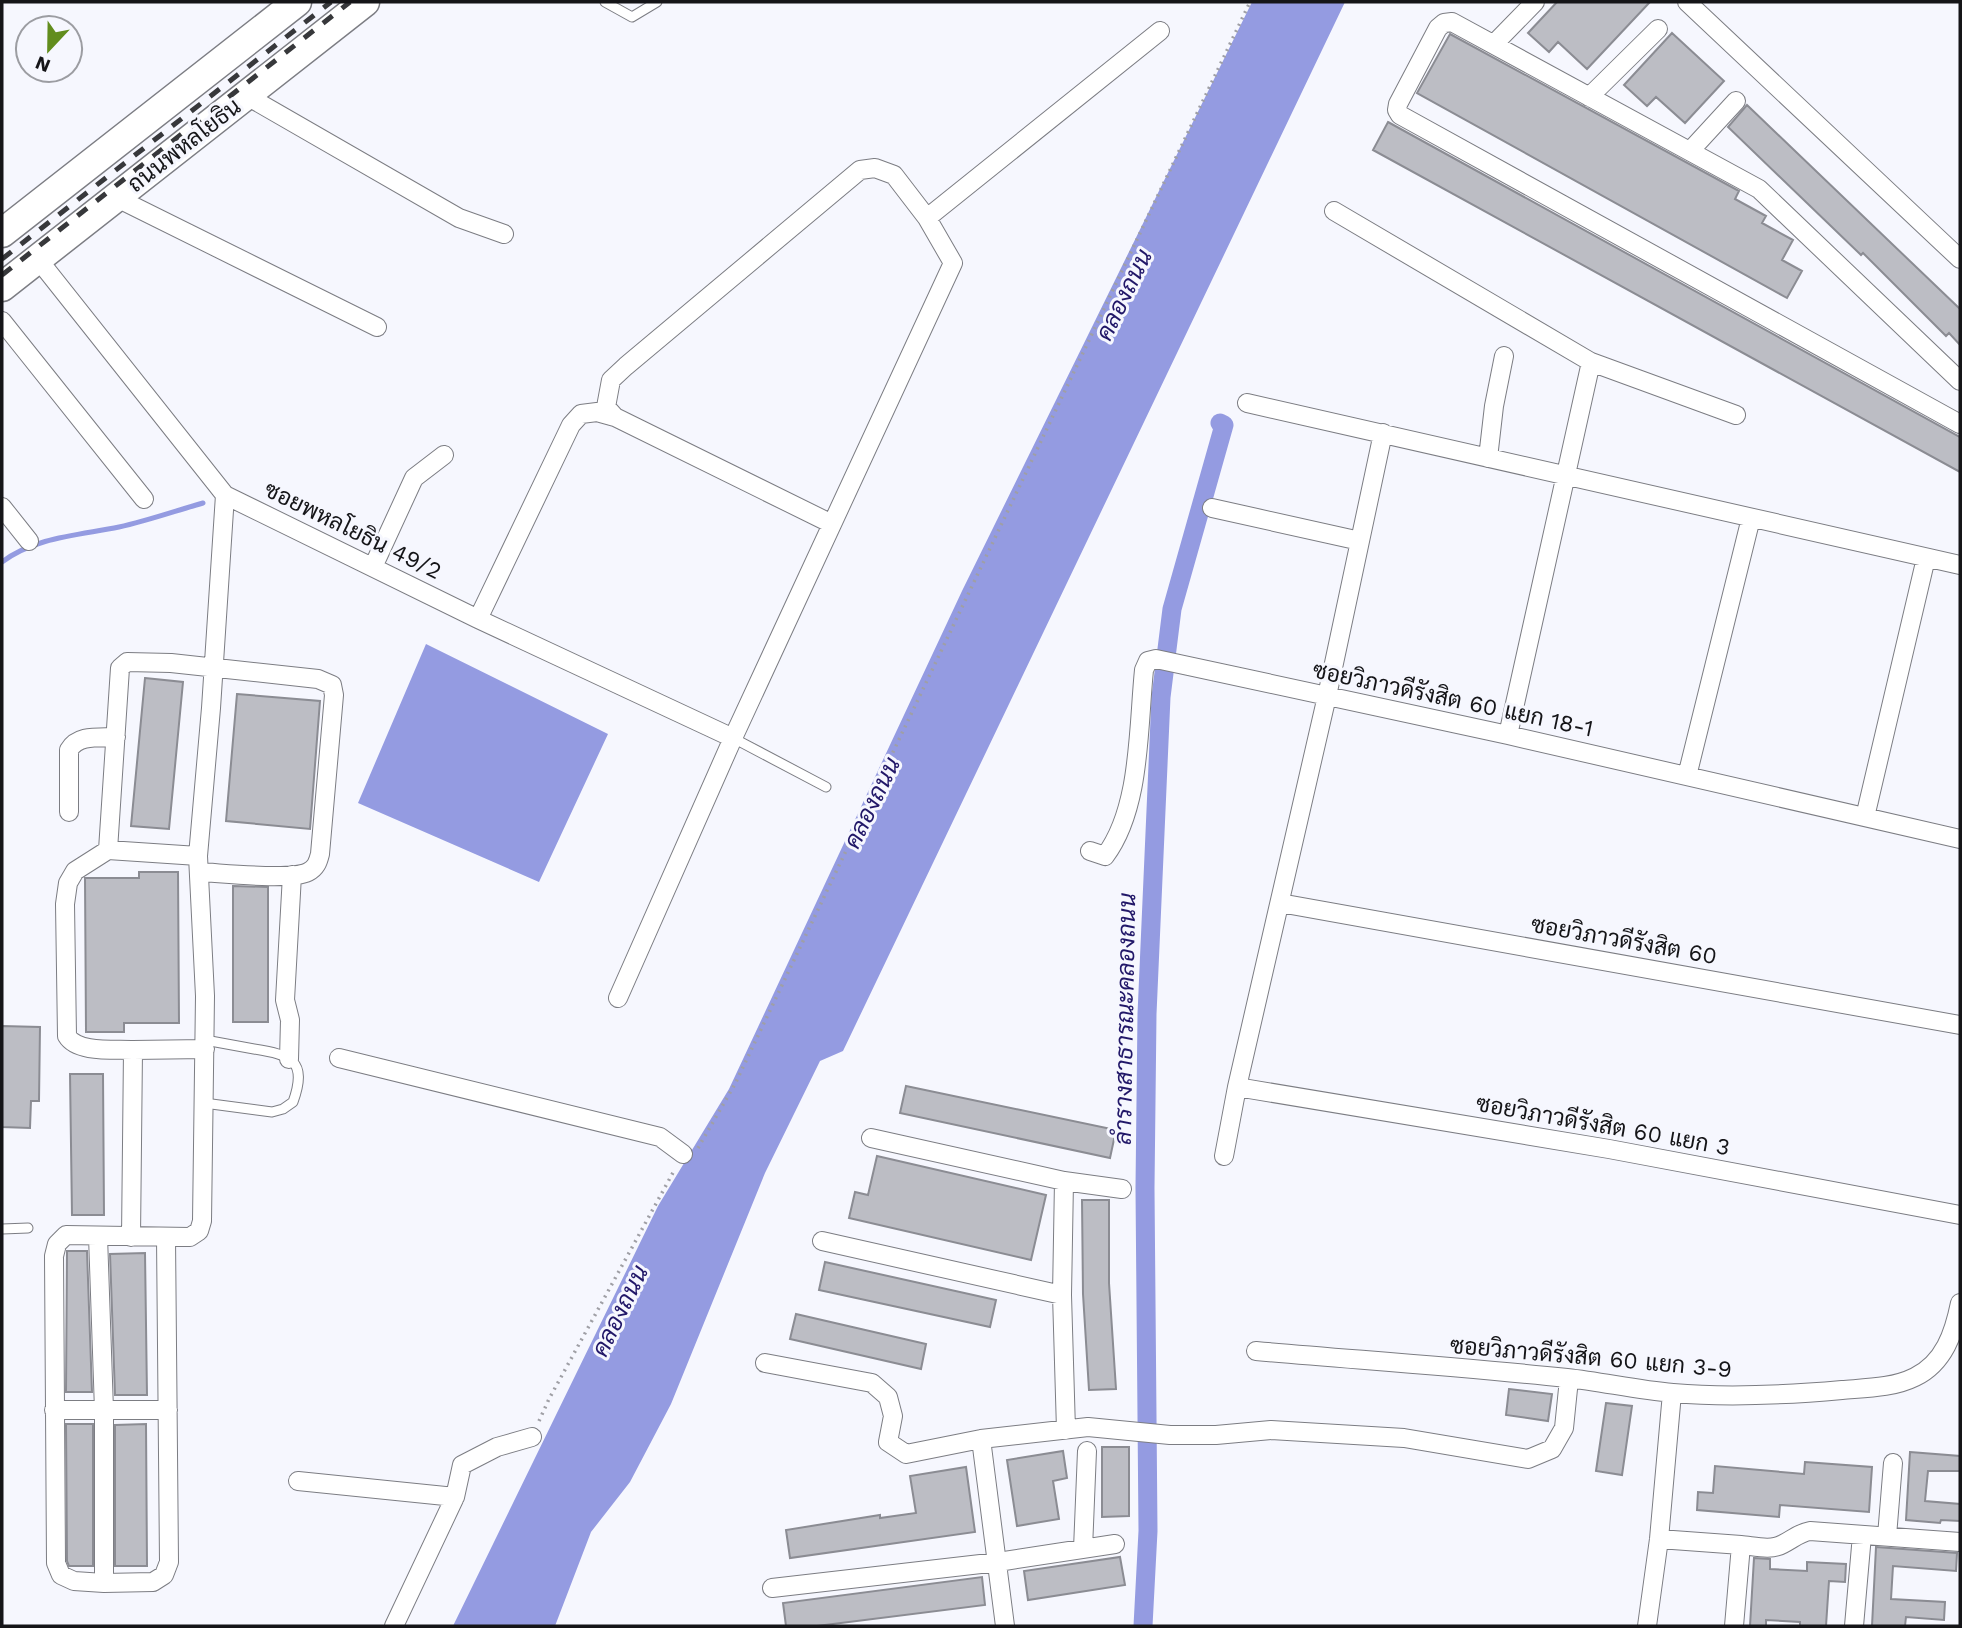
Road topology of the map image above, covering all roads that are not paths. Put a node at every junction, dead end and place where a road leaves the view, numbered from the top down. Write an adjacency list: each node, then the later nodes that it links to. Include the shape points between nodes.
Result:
1 (297, 2): 17 (main road, ถนนพหลโยธิน)
2 (365, 2): 10 (main road, ถนนพหลโยธิน)
3 (605, 2): 4 (lane, via 632,17)
4 (657, 2)
5 (1535, 2): 9 (street)
6 (1687, 2): 20 (street)
7 (1658, 29): 11 (street)
8 (1160, 31): 16 (street)
9 (1493, 44): 11 (street); 30 (street, via 1452,22 1444,23 1398,104 1400,115)
10 (247, 96): 14 (main road, ถนนพหลโยธิน); 18 (street, via 459,218)
11 (1589, 97): 13 (street)
12 (1736, 101): 13 (street)
13 (1690, 151): 26 (street, via 1759,189)
14 (117, 198): 19 (main road, ถนนพหลโยธิน); 23 (street)
15 (1334, 211): 25 (street)
16 (927, 218): 29 (street, via 894,175 875,168 860,170 611,380 606,407); 40 (street, via 953,263)
17 (2, 233)
18 (504, 234)
19 (37, 258): 21 (main road, ถนนพหลโยธิน); 35 (street, ซอยพหลโยธิน 49/2)
20 (1960, 259)
21 (2, 287)
22 (2, 321): 36 (street)
23 (377, 327)
24 (1504, 356): 33 (street)
25 (1591, 362): 28 (street); 34 (street)
26 (1960, 381)
27 (1247, 403): 31 (street)
28 (1736, 415)
29 (615, 417): 40 (street); 46 (street, via 581,414 571,425)
30 (1960, 424)
31 (1383, 433): 33 (street); 42 (street)
32 (444, 456): 45 (street, via 414,478)
33 (1489, 458): 34 (street)
34 (1566, 477): 39 (street); 49 (street)
35 (225, 495): 45 (street, ซอยพหลโยธิน 49/2); 47 (street)
36 (144, 499)
37 (2, 507): 41 (street)
38 (1213, 508): 42 (street)
39 (1751, 518): 43 (street); 52 (street)
40 (832, 524): 51 (street)
41 (29, 541)
42 (1360, 541): 48 (street)
43 (1926, 558): 44 (street); 55 (street)
44 (1960, 565)
45 (373, 567): 46 (street, ซอยพหลโยธิน 49/2)
46 (478, 619): 51 (street, ซอยพหลโยธิน 49/2)
47 (213, 667): 50 (street, via 127,662 120,668); 59 (street); 60 (street, via 318,679 332,685 320,854 317,865 308,872)
48 (1327, 696): 49 (street, ซอยวิภาวดีรังสิต 60 แยก 18-1); 58 (street, ซอยวิภาวดีรังสิต 60 แยก 18-1, via 1157,659 1147,661 1127,815 1105,856); 61 (street)
49 (1508, 735): 52 (street, ซอยวิภาวดีรังสิต 60 แยก 18-1)
50 (116, 737): 54 (street, via 73,743 69,750); 57 (street)
51 (733, 738): 53 (lane); 62 (street)
52 (1687, 776): 55 (street, ซอยวิภาวดีรังสิต 60 แยก 18-1)
53 (826, 787)
54 (69, 812)
55 (1866, 817): 56 (street, ซอยวิภาวดีรังสิต 60 แยก 18-1)
56 (1960, 839)
57 (108, 850): 59 (street); 65 (street, via 75,871 68,883 67,1036 80,1046)
58 (1090, 851)
59 (198, 864): 60 (street); 64 (street)
60 (292, 875): 67 (street, via 285,1000 290,1020)
61 (1280, 904): 63 (street, ซอยวิภาวดีรังสิต 60); 68 (street)
62 (618, 998)
63 (1960, 1025)
64 (205, 1044): 65 (street); 67 (lane, via 285,1054); 69 (street)
65 (133, 1050): 79 (street)
66 (339, 1058): 71 (street, via 660,1137)
67 (289, 1059): 69 (lane, via 299,1075 298,1088 293,1102 283,1109 272,1112)
68 (1237, 1087): 72 (street); 75 (street, ซอยวิภาวดีรังสิต 60 แยก 3, via 1609,1149)
69 (204, 1104): 80 (street, via 202,1221 199,1231 190,1237)
70 (871, 1138): 73 (street)
71 (683, 1154)
72 (1224, 1156)
73 (1064, 1181): 74 (street); 82 (street)
74 (1122, 1189)
75 (1960, 1215)
76 (28, 1228): 77 (lane)
77 (2, 1229)
78 (98, 1236): 79 (street); 88 (street, via 66,1236 57,1244); 89 (street)
79 (131, 1237): 80 (street)
80 (166, 1237): 90 (street)
81 (822, 1241): 82 (street)
82 (1062, 1295): 91 (street)
83 (1960, 1303): 87 (street, ซอยวิภาวดีรังสิต 60 แยก 3-9, via 1955,1329 1934,1363 1916,1377 1889,1386 1767,1395)
84 (1255, 1351): 86 (street, ซอยวิภาวดีรังสิต 60 แยก 3-9)
85 (765, 1363): 93 (street, via 872,1383 888,1397 893,1416 888,1442 906,1454)
86 (1569, 1378): 87 (street, ซอยวิภาวดีรังสิต 60 แยก 3-9); 91 (street, via 1564,1428 1552,1449 1528,1458 1404,1438 1271,1430 1216,1436 1088,1427)
87 (1672, 1393): 100 (street)
88 (54, 1410): 89 (street); 106 (street, via 56,1563 61,1575 74,1581)
89 (104, 1410): 90 (street); 106 (street)
90 (168, 1410): 106 (street, via 169,1562 164,1575 153,1583)
91 (1066, 1430): 93 (street)
92 (532, 1437): 97 (street, via 497,1447 462,1465)
93 (981, 1439): 105 (street)
94 (1087, 1451): 104 (street)
95 (1893, 1463): 99 (street)
96 (298, 1480): 97 (street)
97 (455, 1497): 108 (street)
98 (1862, 1535): 99 (street); 103 (street, via 1810,1531 1772,1548); 112 (street)
99 (1887, 1536): 101 (street)
100 (1660, 1539): 103 (street); 110 (street)
101 (1960, 1542)
102 (1115, 1544): 104 (street)
103 (1741, 1545): 111 (street)
104 (1083, 1549): 105 (street)
105 (998, 1562): 107 (street); 109 (street)
106 (104, 1583)
107 (772, 1588)
108 (394, 1626)
109 (1005, 1626)
110 (1647, 1626)
111 (1734, 1626)
112 (1854, 1626)

